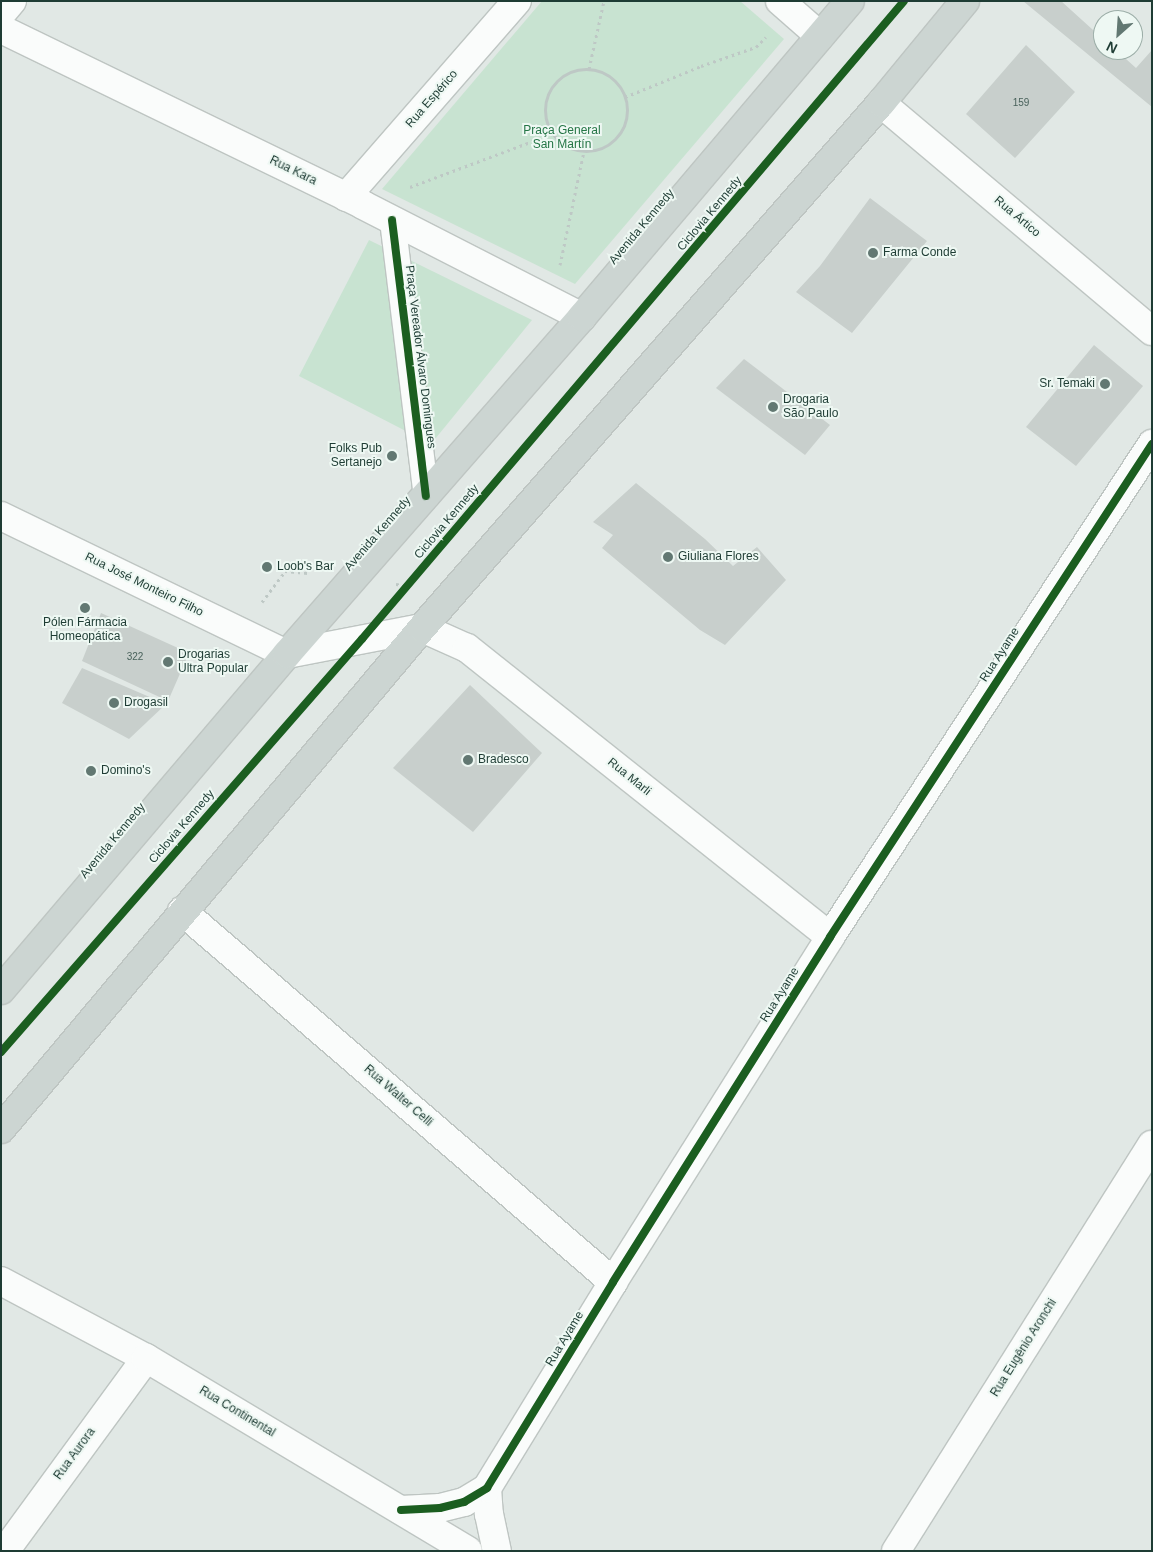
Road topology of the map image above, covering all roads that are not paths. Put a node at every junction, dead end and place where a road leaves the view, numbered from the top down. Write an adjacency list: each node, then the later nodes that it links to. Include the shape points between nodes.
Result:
1 (12, 1): 6 (street)
2 (517, 1): 10 (street, Rua Espérico)
3 (850, 1): 8 (main road, Avenida Kennedy)
4 (965, 1): 9 (main road)
5 (785, 6): 8 (street)
6 (1, 14)
7 (1, 29): 10 (street, Rua Kara)
8 (820, 36): 12 (main road, Avenida Kennedy)
9 (882, 103): 13 (street, Rua Ártico); 17 (main road)
10 (355, 201): 11 (street, Rua Kara)
11 (392, 220): 12 (street, Rua Kara); 15 (lane, Praça Vereador Álvaro Domingues)
12 (582, 317): 15 (main road, Avenida Kennedy)
13 (1152, 331)
14 (1152, 444): 20 (street, Rua Ayame)
15 (426, 496): 18 (main road, Avenida Kennedy)
16 (1, 516): 18 (street, Rua José Monteiro Filho)
17 (422, 628): 18 (street); 19 (main road); 20 (street, Rua Marli, via 467,648)
18 (287, 654): 21 (main road, Avenida Kennedy)
19 (182, 911): 22 (main road); 25 (street, Rua Walter Celli)
20 (830, 937): 25 (street, Rua Ayame)
21 (1, 990)
22 (1, 1129)
23 (1152, 1146): 32 (street, Rua Eugênio Aronchi)
24 (1, 1281): 26 (street, Rua Continental)
25 (613, 1282): 27 (street, Rua Ayame)
26 (146, 1358): 28 (street, Rua Continental); 29 (street, Rua Aurora)
27 (487, 1488): 28 (street, Rua Ayame, via 464,1502 440,1508); 31 (street)
28 (401, 1510): 30 (street, Rua Continental)
29 (5, 1551)
30 (468, 1551)
31 (497, 1551)
32 (896, 1551)

